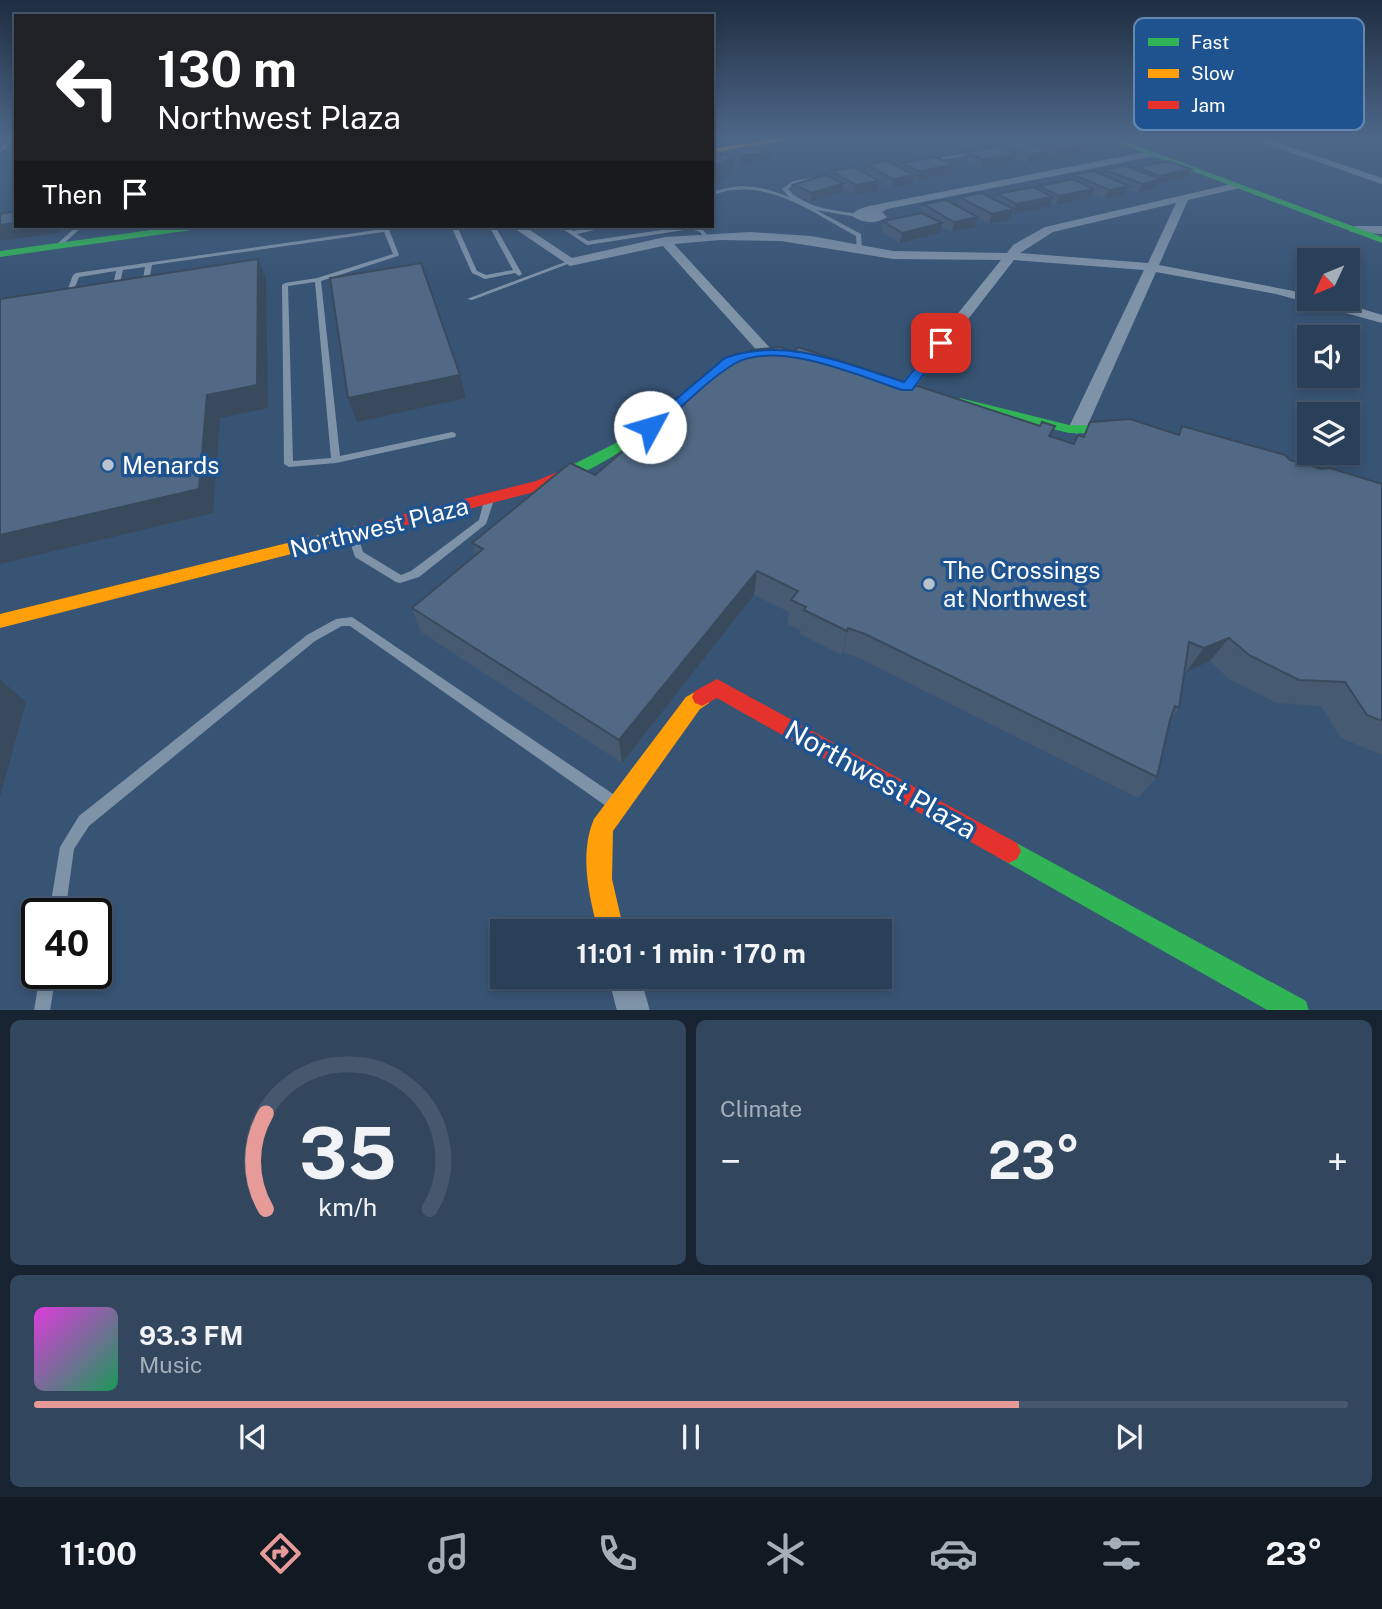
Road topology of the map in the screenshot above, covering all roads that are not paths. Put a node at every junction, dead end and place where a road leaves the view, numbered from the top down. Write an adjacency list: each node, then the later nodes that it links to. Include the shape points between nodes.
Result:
1 (790, 186): 6 (lane, via 785,189 793,196 826,210)
2 (986, 186): 6 (street, via 884,206 875,211 881,215 876,219)
3 (1236, 186): 5 (street); 18 (street)
4 (714, 193): 26 (lane, via 736,187 766,189 859,235)
5 (1184, 198): 29 (street, via 1049,229 1031,237); 37 (street)
6 (857, 215)
7 (78, 228): 24 (lane)
8 (455, 228): 41 (lane, via 474,272 485,277)
9 (493, 228): 41 (lane)
10 (520, 228): 33 (street)
11 (564, 228): 20 (lane)
12 (599, 228): 20 (lane)
13 (681, 228): 17 (lane)
14 (695, 228): 21 (lane)
15 (155, 229): 24 (street)
16 (385, 229): 25 (lane); 43 (lane, via 396,255)
17 (676, 229): 20 (lane, via 587,243)
18 (1355, 230): 19 (street); 22 (street)
19 (1382, 230)
20 (571, 233)
21 (706, 237): 23 (street); 26 (street, via 792,238)
22 (1382, 240)
23 (665, 241): 33 (street); 52 (street)
24 (58, 246): 28 (street)
25 (248, 249): 27 (lane); 31 (lane)
26 (860, 250): 29 (street, via 909,257)
27 (222, 253): 30 (lane); 34 (lane)
28 (0, 254)
29 (1010, 256): 37 (street); 56 (street)
30 (197, 257): 32 (lane); 36 (lane)
31 (248, 259)
32 (174, 261): 35 (lane); 40 (lane)
33 (570, 262): 42 (lane)
34 (221, 263)
35 (149, 264): 38 (lane); 46 (lane)
36 (195, 267)
37 (1152, 267): 45 (street); 58 (street)
38 (120, 269): 39 (lane); 48 (lane)
39 (100, 271): 44 (lane); 49 (lane, via 76,275)
40 (172, 271)
41 (516, 271): 42 (lane)
42 (522, 279): 47 (lane)
43 (318, 280): 61 (lane); 61 (lane, via 285,285 289,464)
44 (95, 283)
45 (1297, 296)
46 (143, 297)
47 (470, 299)
48 (113, 301)
49 (64, 309)
50 (1358, 312): 51 (street)
51 (1382, 319)
52 (773, 352): 53 (street)
53 (748, 356)
54 (890, 382): 56 (street)
55 (701, 385): 62 (street, Northwest Plaza, via 619,447 541,485)
56 (915, 392)
57 (949, 399): 58 (street)
58 (1077, 429): 59 (street)
59 (1138, 430)
60 (452, 435): 61 (lane)
61 (336, 460)
62 (489, 500): 63 (street, Northwest Plaza); 63 (lane, via 483,522 415,574 400,579 359,554)
63 (352, 534): 64 (street, Northwest Plaza)
64 (0, 621)
65 (617, 805): 66 (lane, via 352,621 340,622 311,638 83,821 67,847); 67 (street, Northwest Plaza, via 602,827 597,852 598,881); 72 (street, Northwest Plaza, via 693,703 717,688)
66 (59, 898)
67 (608, 919)
68 (45, 989): 70 (lane)
69 (628, 989): 71 (street)
70 (42, 1010)
71 (634, 1010)
72 (1296, 1010)

